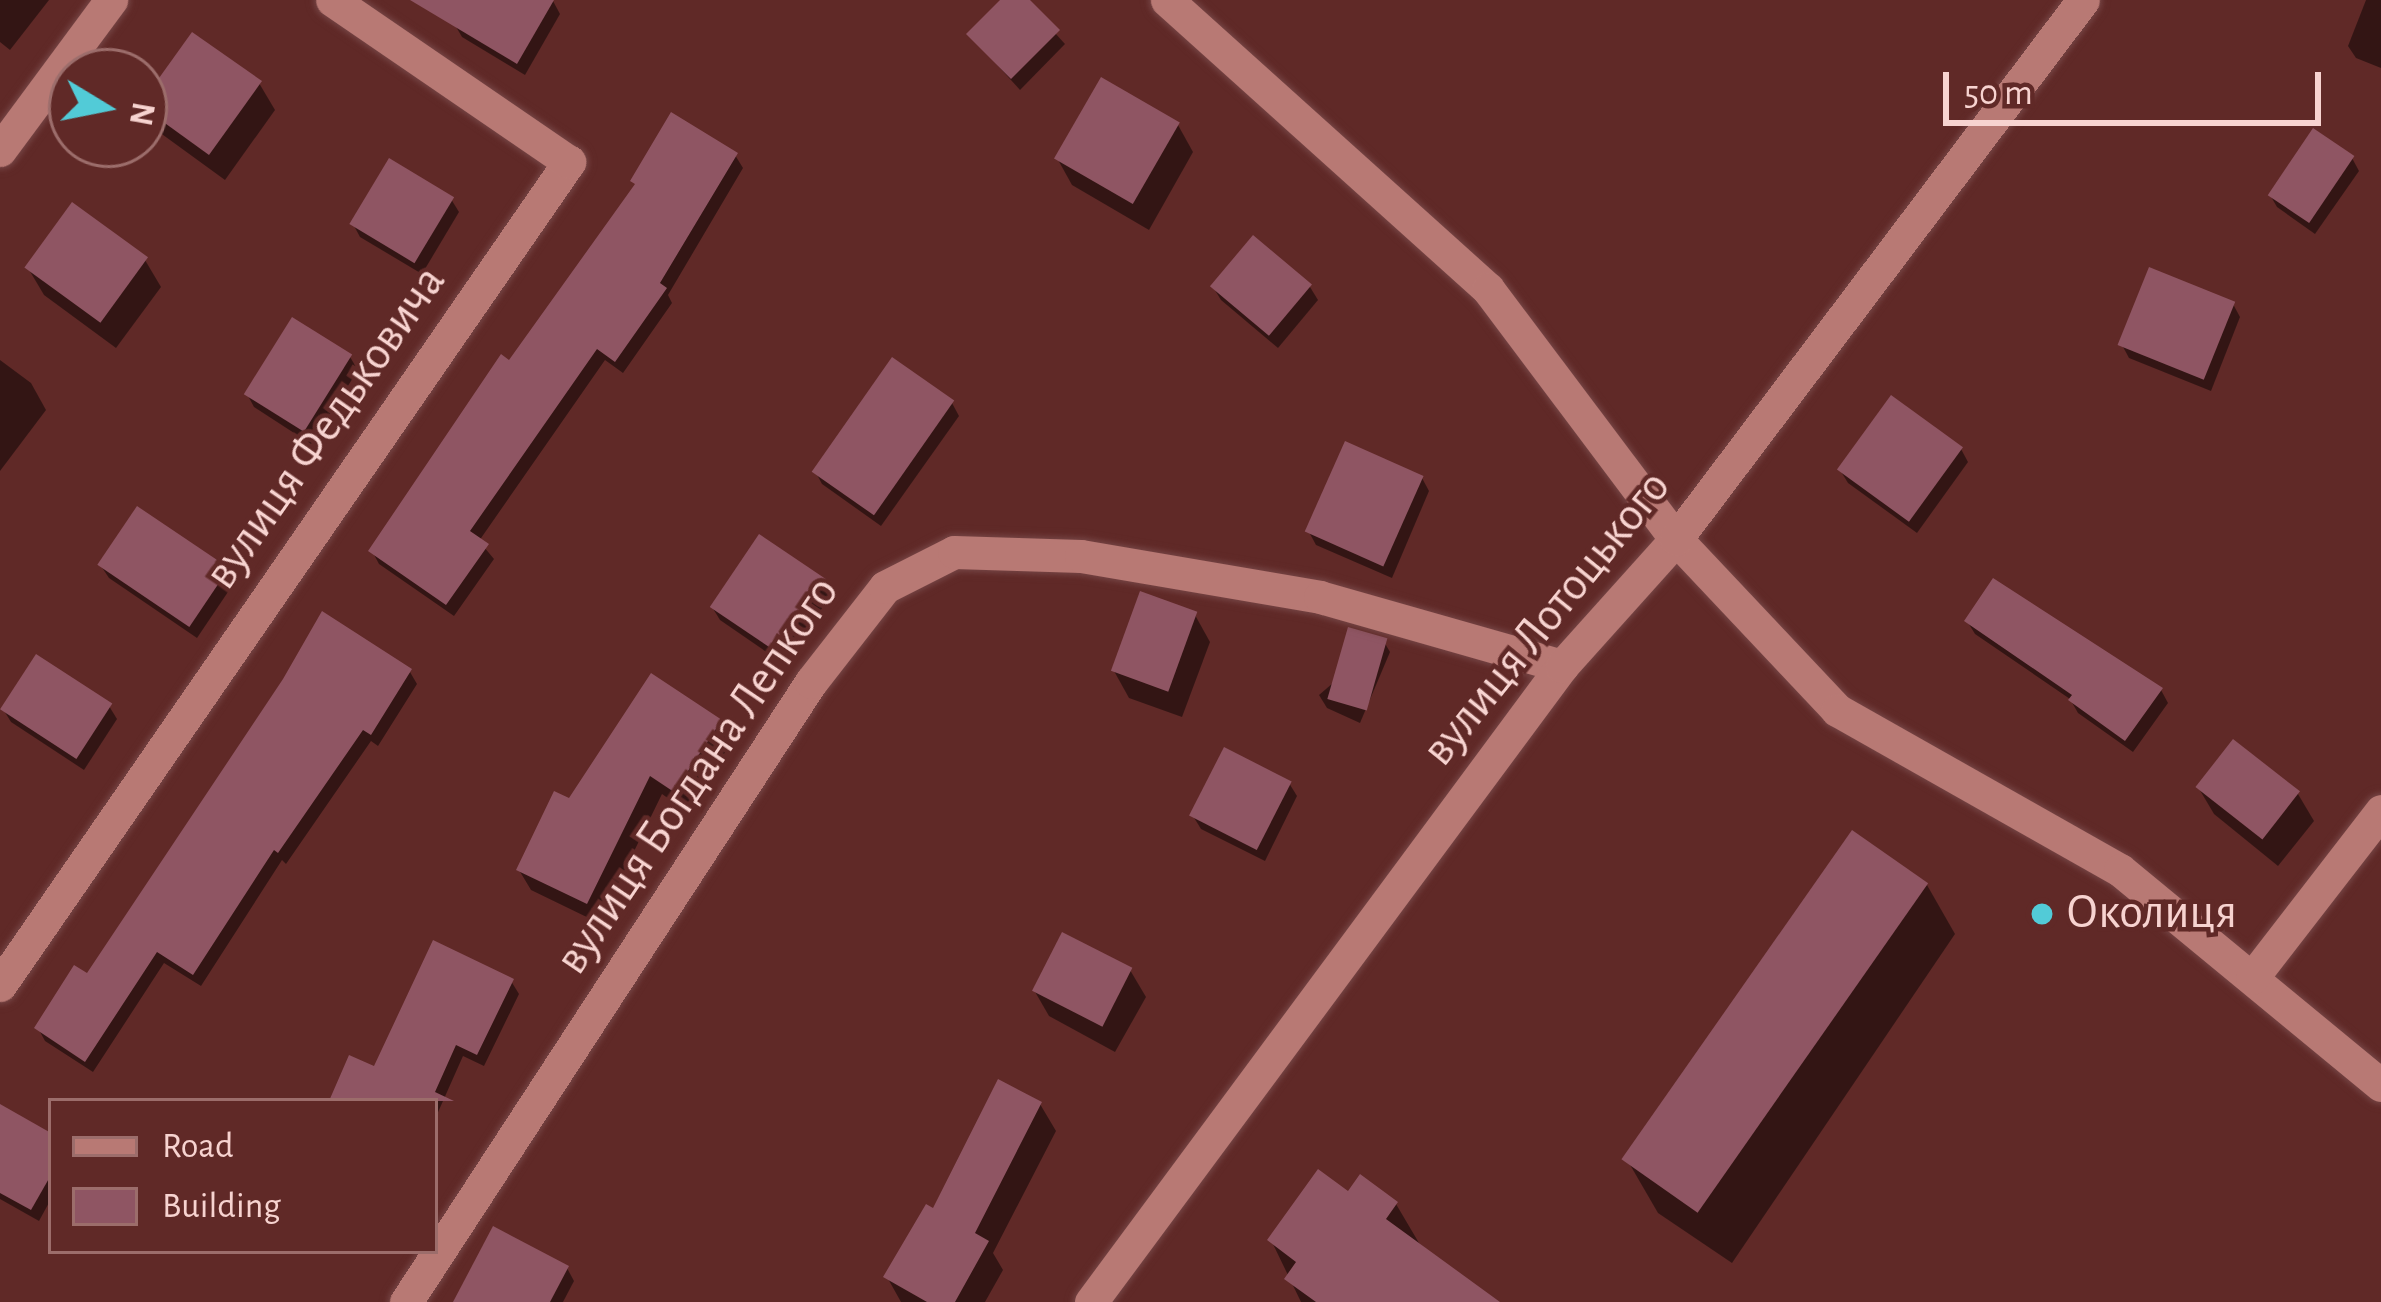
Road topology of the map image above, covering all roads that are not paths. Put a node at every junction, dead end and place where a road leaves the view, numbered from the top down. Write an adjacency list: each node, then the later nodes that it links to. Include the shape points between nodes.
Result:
1 (111, 0): 5 (street)
2 (332, 0): 10 (street, вулиця Федьковича, via 569,162)
3 (1168, 0): 6 (street, via 1488,289)
4 (2083, 0): 6 (street, вулиця Лотоцького)
5 (0, 150)
6 (1676, 539): 7 (street, вулиця Лотоцького); 9 (street, via 1837,710 2120,870)
7 (1562, 666): 12 (street, вулиця Богдана Лепкого, via 1321,597 1081,556 954,552 885,587 811,682); 15 (street, вулиця Лотоцького)
8 (2381, 811): 9 (street)
9 (2252, 978): 11 (street)
10 (0, 986)
11 (2381, 1085)
12 (438, 1253)
13 (437, 1254): 14 (street, вулиця Богдана Лепкого)
14 (406, 1302)
15 (1090, 1302)

